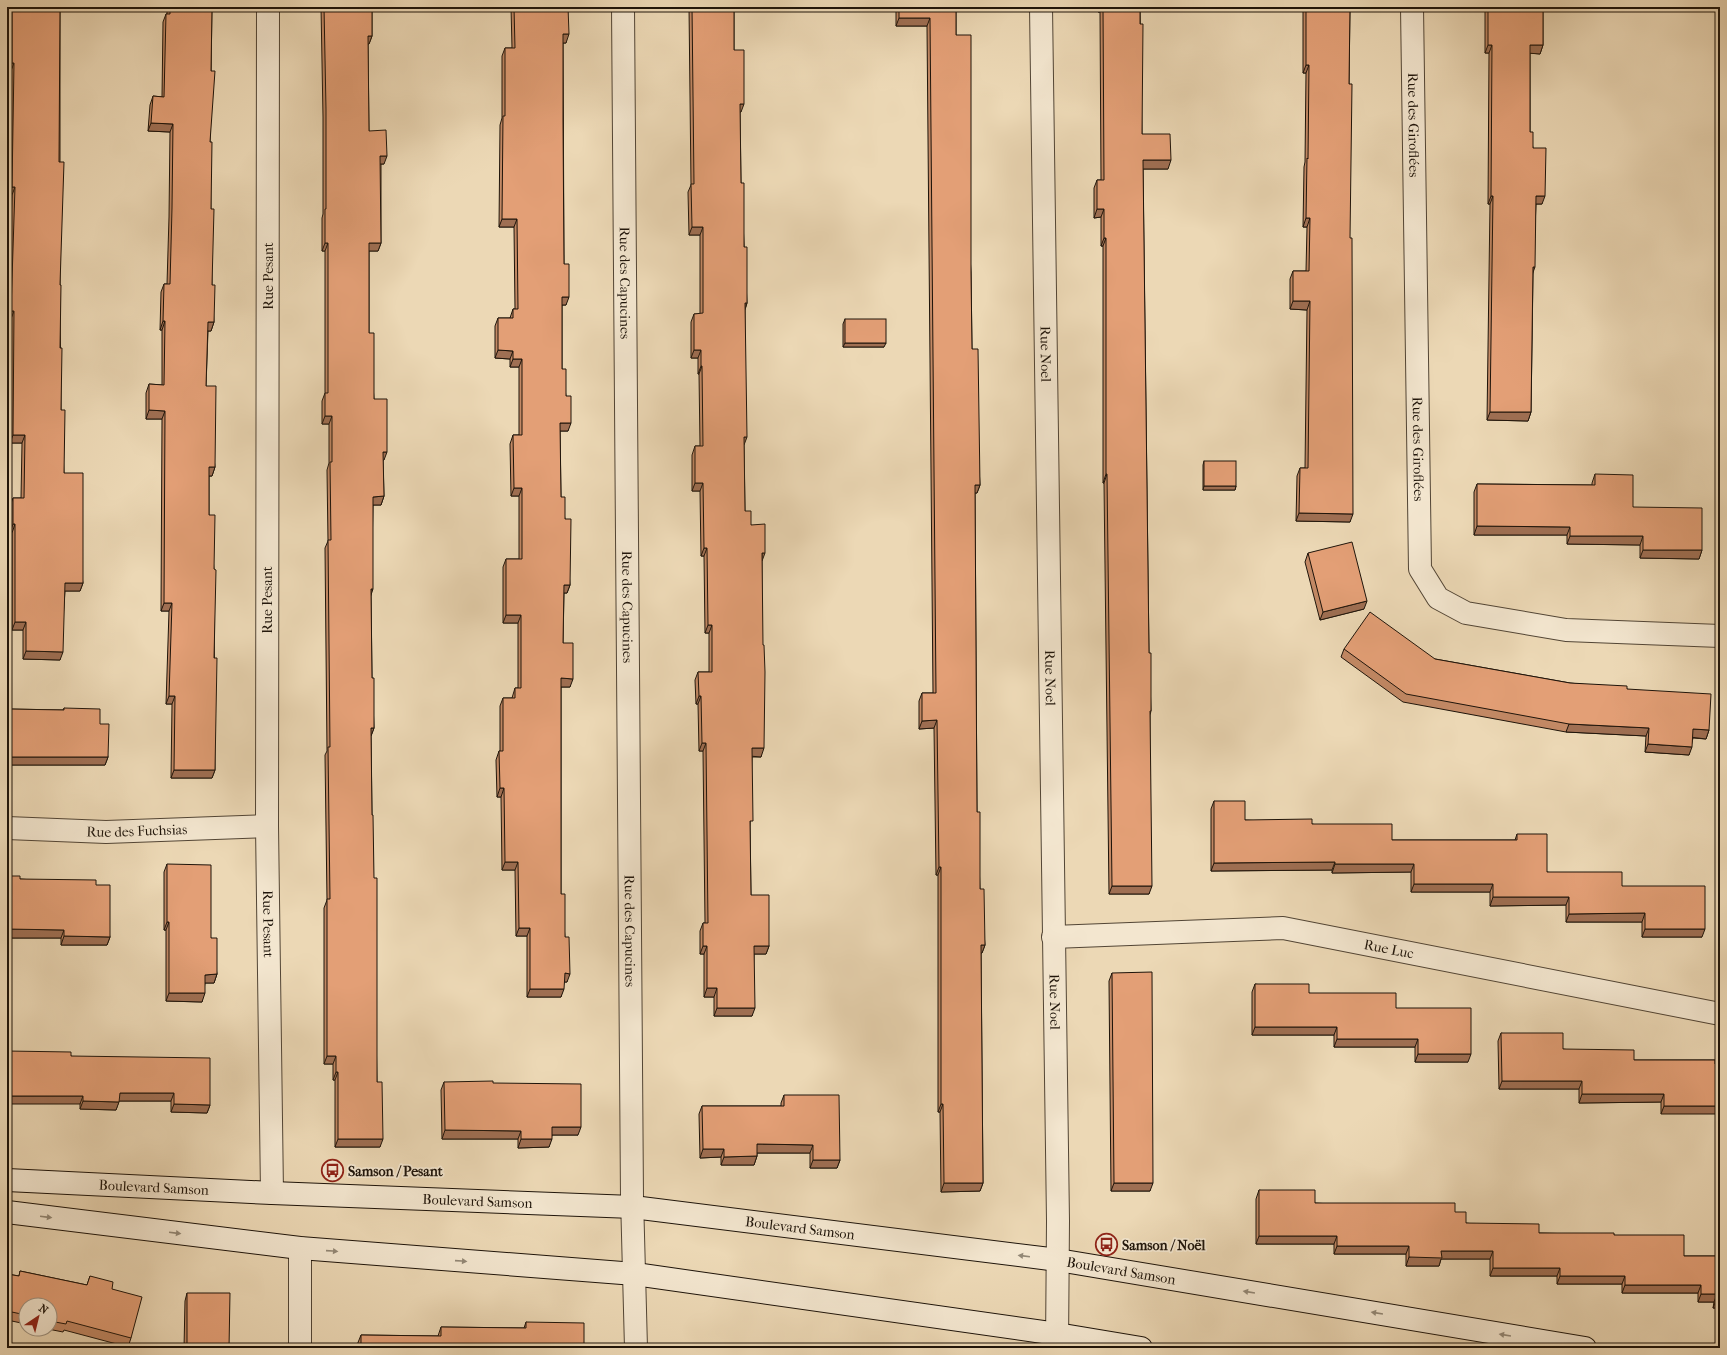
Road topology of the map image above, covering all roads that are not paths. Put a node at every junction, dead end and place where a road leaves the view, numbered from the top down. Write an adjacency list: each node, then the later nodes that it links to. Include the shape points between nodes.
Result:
1 (268, 7): 6 (street, Rue Pesant)
2 (623, 7): 12 (street, Rue des Capucines)
3 (1041, 7): 8 (street, Rue Noel)
4 (1412, 7): 5 (street, Rue des Giroflées, via 1420,569 1438,598 1466,613 1566,630)
5 (1720, 636)
6 (267, 826): 7 (street, Rue des Fuchsias, via 106,832); 11 (street, Rue Pesant)
7 (7, 828)
8 (1053, 937): 9 (street, Rue Luc, via 1283,928); 15 (street, Rue Noel)
9 (1720, 1014)
10 (7, 1180): 11 (street, Boulevard Samson)
11 (272, 1193): 12 (street, Boulevard Samson)
12 (633, 1207): 15 (street, Boulevard Samson, one-way to 12); 16 (street, Rue des Capucines)
13 (7, 1212): 14 (street, one-way to 14)
14 (300, 1248): 16 (street, one-way to 16); 18 (street)
15 (1058, 1260): 17 (street, Rue Noel); 21 (street, Boulevard Samson, one-way to 15)
16 (634, 1274): 17 (street); 19 (street, Rue des Capucines)
17 (1057, 1341): 20 (street)
18 (300, 1348)
19 (636, 1348)
20 (1140, 1348)
21 (1585, 1348)

